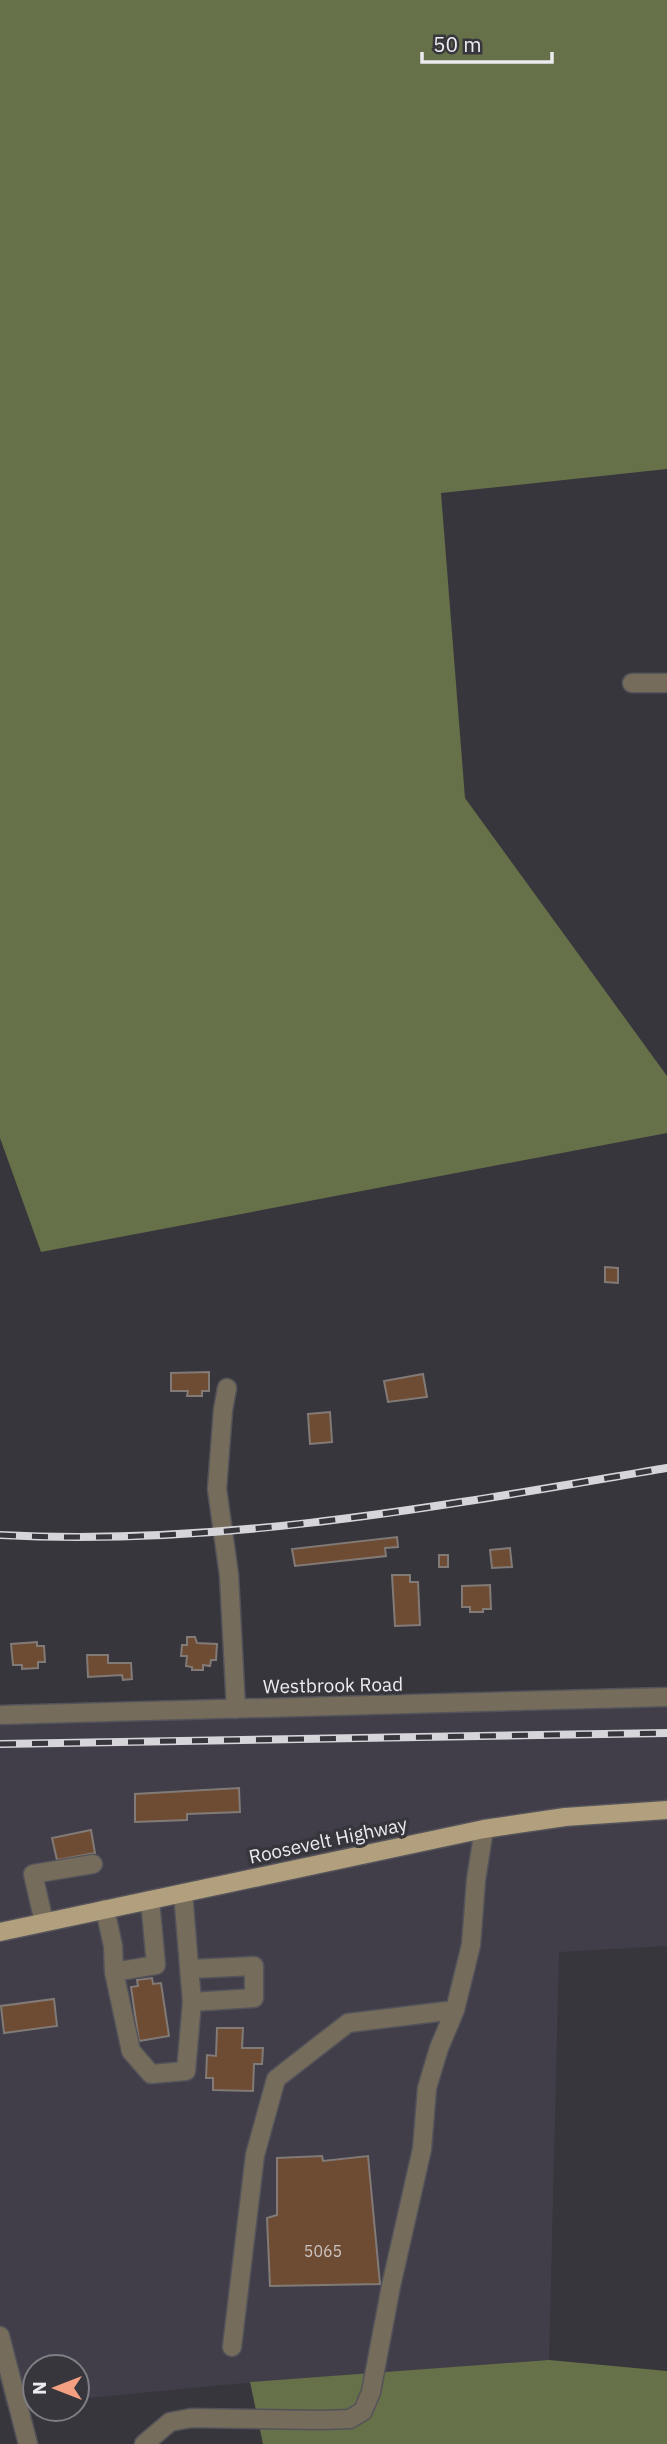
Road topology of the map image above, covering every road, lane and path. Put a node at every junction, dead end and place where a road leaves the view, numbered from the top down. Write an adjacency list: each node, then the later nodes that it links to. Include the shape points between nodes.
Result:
1 (632, 682): 2 (street)
2 (667, 683)
3 (227, 1388): 5 (street, via 217,1489 229,1575)
4 (667, 1697): 5 (street, Westbrook Road)
5 (236, 1709): 6 (street, Westbrook Road)
6 (0, 1716)
7 (667, 1810): 8 (main road, Roosevelt Highway, via 565,1817)
8 (484, 1829): 10 (main road, Roosevelt Highway); 18 (street, via 471,1945)
9 (93, 1864): 13 (street, via 33,1874)
10 (183, 1893): 11 (main road, Roosevelt Highway); 15 (street)
11 (149, 1900): 12 (main road, Roosevelt Highway); 16 (street, via 156,1965)
12 (104, 1909): 13 (main road, Roosevelt Highway); 16 (street)
13 (44, 1922): 14 (main road, Roosevelt Highway)
14 (0, 1932)
15 (191, 1969): 17 (street); 17 (street, via 254,1966 254,1998)
16 (114, 1972): 17 (street, via 131,2051 151,2074 186,2071)
17 (192, 2002)
18 (455, 2010): 20 (street, via 348,2023 276,2079 255,2155); 23 (street, via 426,2088 422,2149 371,2392 363,2411 350,2419 191,2418 170,2423)
19 (0, 2336): 21 (street)
20 (232, 2347)
21 (4, 2370): 22 (street)
22 (28, 2444)
23 (144, 2444)

